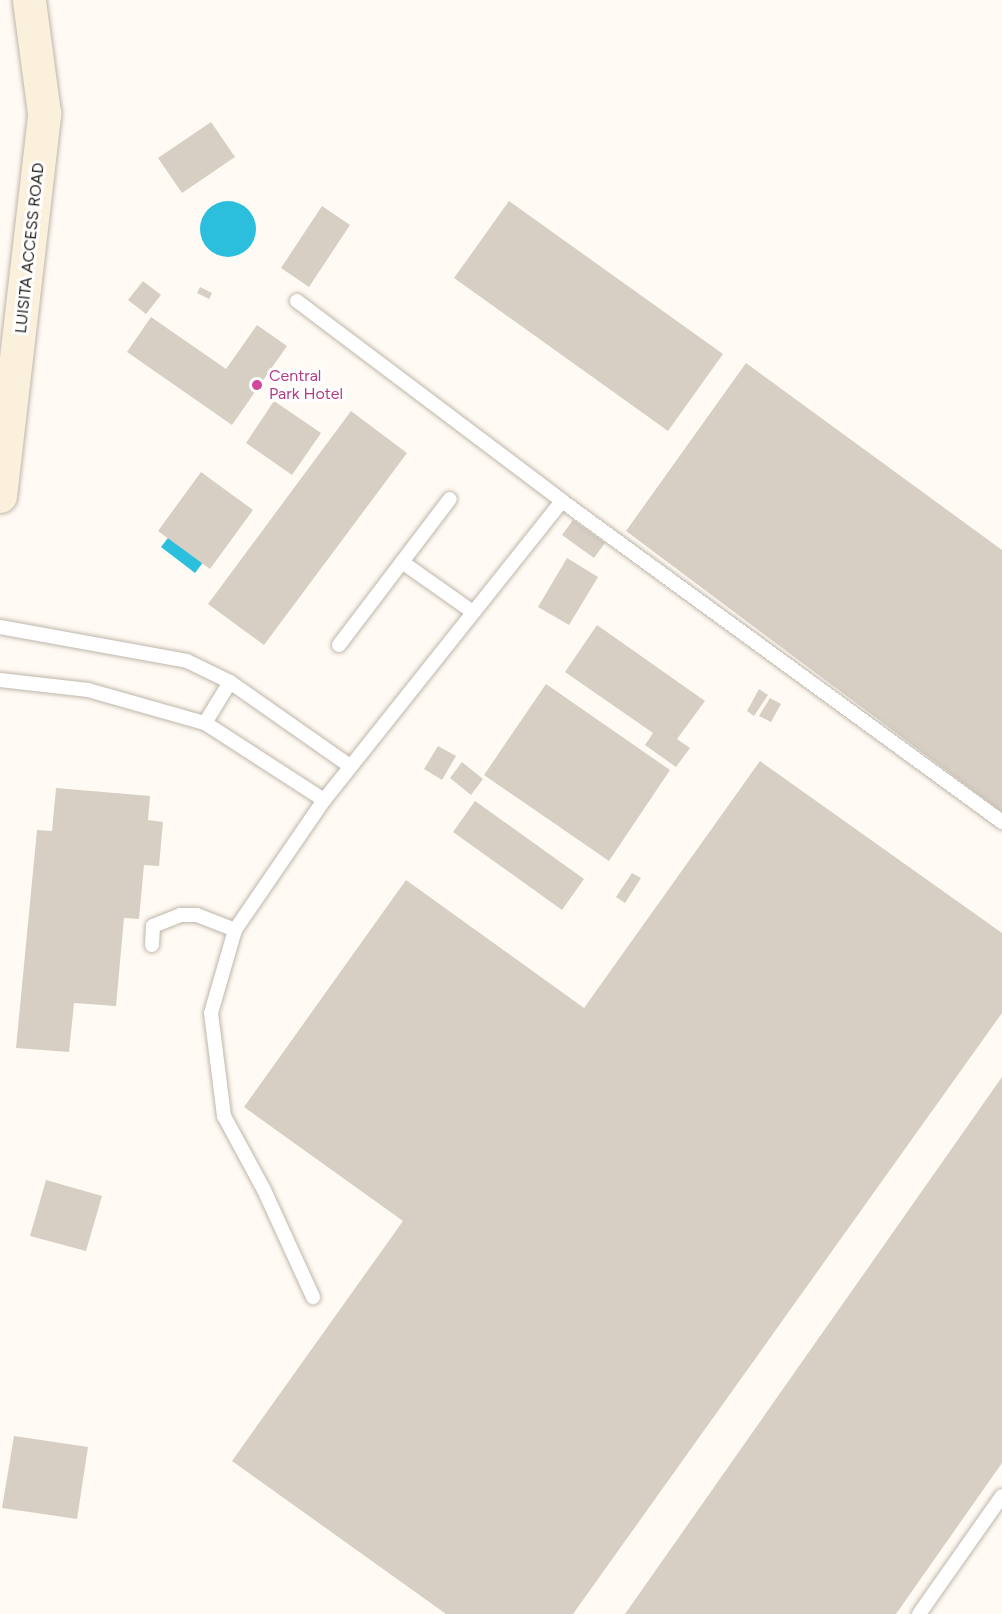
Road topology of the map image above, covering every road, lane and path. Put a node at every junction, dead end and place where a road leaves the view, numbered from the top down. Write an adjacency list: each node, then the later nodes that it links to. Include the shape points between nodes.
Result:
1 (29, 0): 3 (main road, LUISITA ACCESS ROAD, via 44,113)
2 (297, 301): 5 (lane)
3 (0, 496)
4 (450, 499): 6 (lane)
5 (562, 501): 7 (lane); 15 (lane)
6 (402, 562): 7 (lane); 9 (lane)
7 (473, 612): 13 (lane)
8 (0, 627): 11 (lane, via 187,661)
9 (339, 645)
10 (0, 680): 12 (lane, via 88,690)
11 (230, 682): 12 (lane); 13 (lane)
12 (205, 723): 14 (lane)
13 (350, 766): 14 (lane)
14 (324, 800): 16 (lane)
15 (1002, 822)
16 (235, 930): 17 (lane, via 197,915 180,915 153,926); 18 (lane, via 211,1013 224,1116)
17 (152, 945)
18 (313, 1297)
19 (1002, 1496): 20 (lane)
20 (919, 1614)

